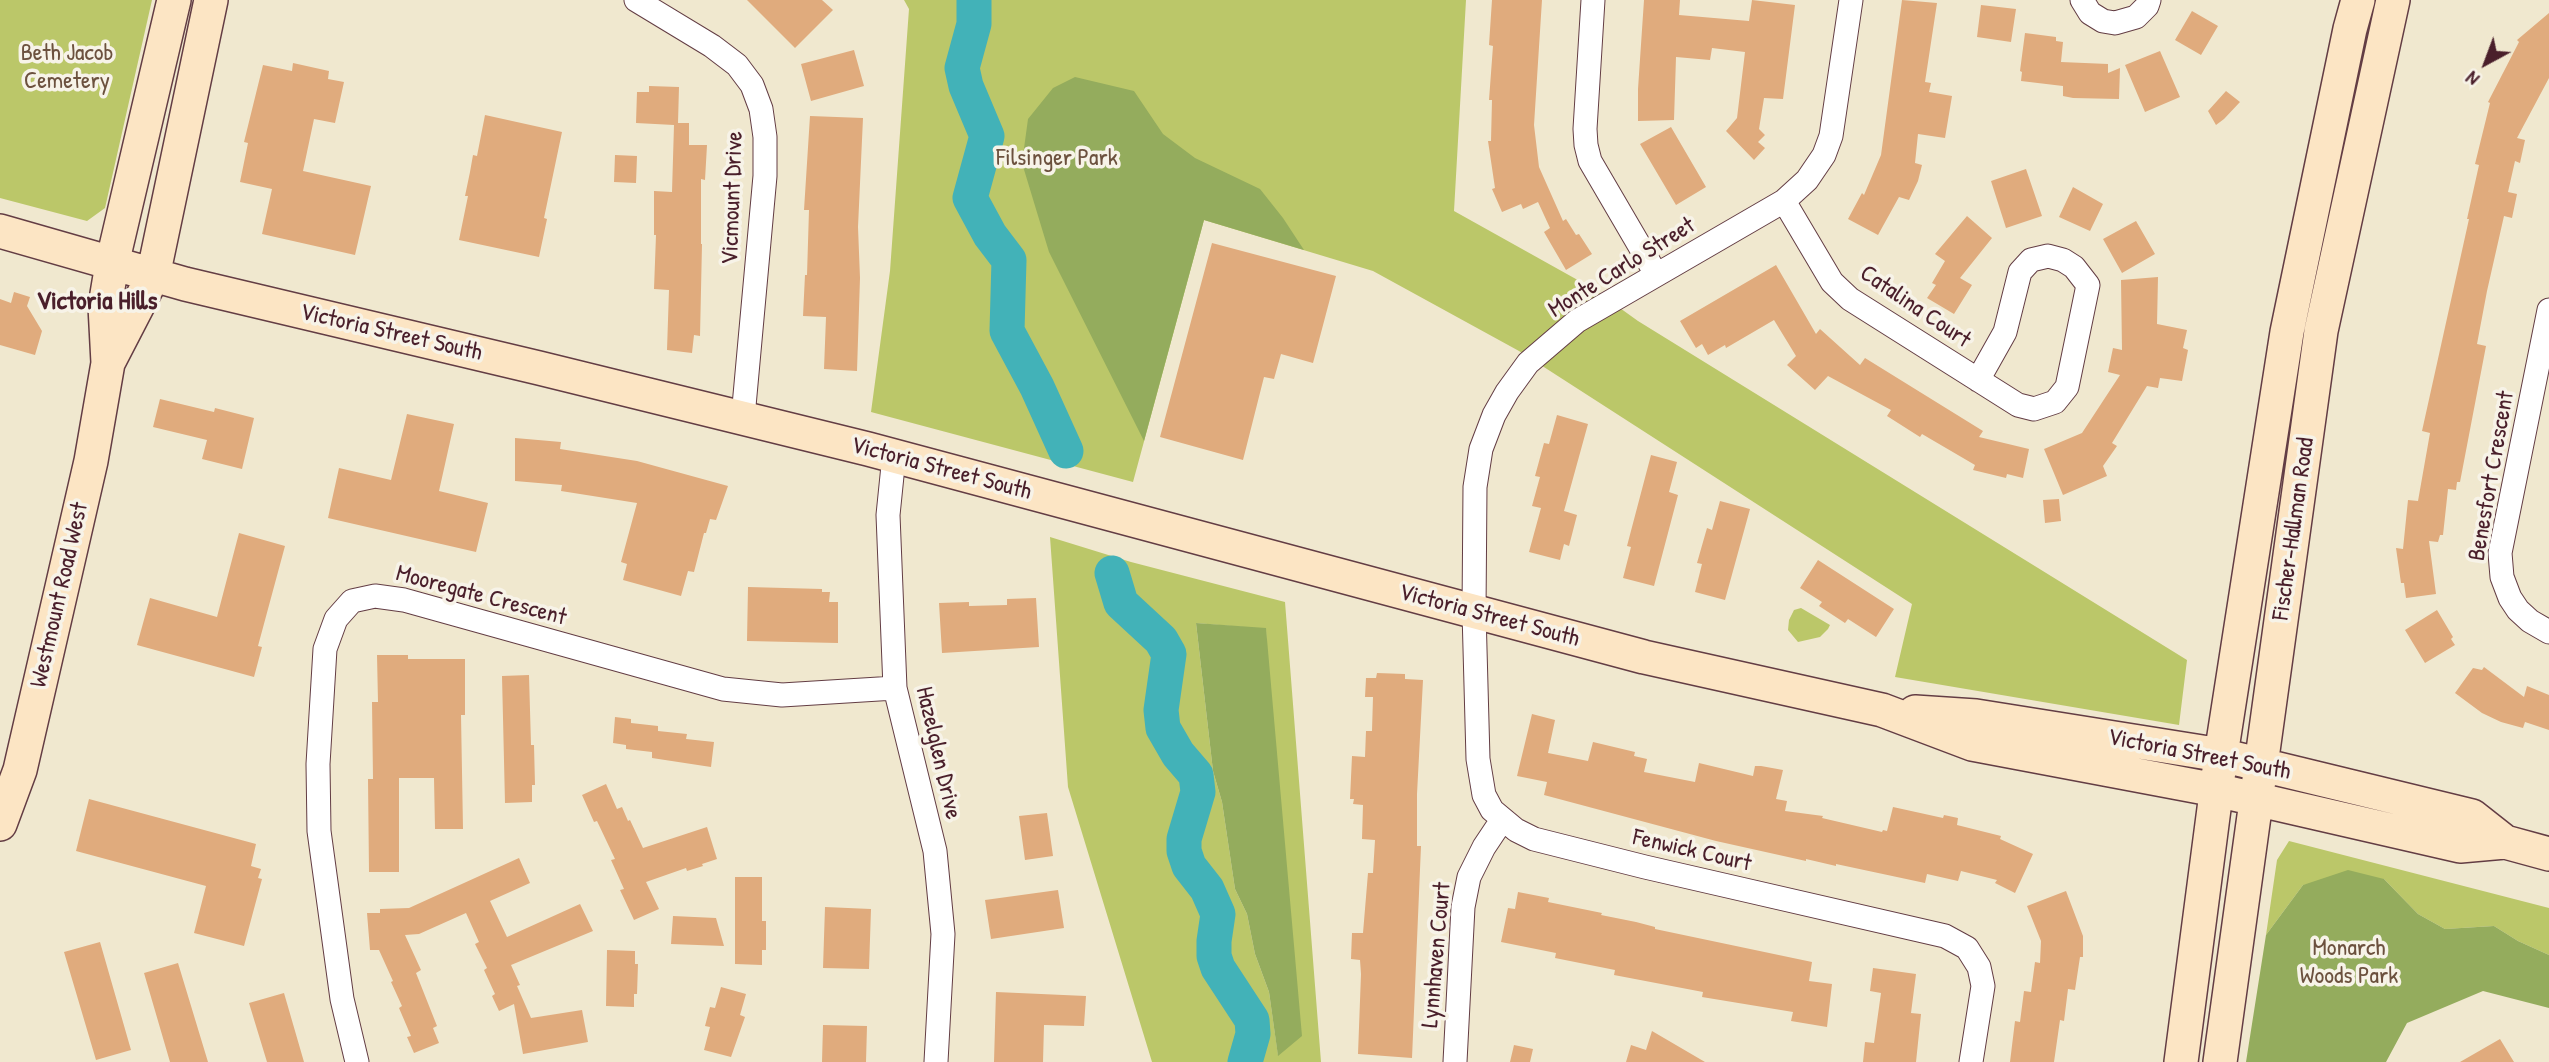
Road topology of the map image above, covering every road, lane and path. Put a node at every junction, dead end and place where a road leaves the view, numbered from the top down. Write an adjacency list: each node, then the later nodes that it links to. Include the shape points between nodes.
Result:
1 (174, 0): 12 (main road, Westmount Road West)
2 (211, 0): 14 (main road, Westmount Road West)
3 (636, 0): 18 (street, Vicmount Drive, via 737,65 752,85 761,109 765,176)
4 (1593, 0): 13 (street, via 1586,145 1590,161)
5 (1851, 0): 10 (street, Monte Carlo Street, via 1827,146 1807,180)
6 (2082, 0): 7 (street, via 2090,13 2115,23 2136,17)
7 (2149, 0)
8 (2358, 0): 24 (main road, Fischer-Hallman Road, via 2287,332)
9 (2393, 0): 25 (main road, Fischer-Hallman Road, via 2321,331)
10 (1784, 201): 13 (street, Monte Carlo Street); 17 (street, Catalina Court, via 1832,282 1850,299)
11 (0, 231): 12 (main road, Victoria Street South)
12 (112, 264): 14 (main road, Victoria Street South); 16 (main road, Westmount Road West, via 105,306)
13 (1656, 274): 20 (street, Monte Carlo Street, via 1577,321 1528,363 1494,415 1481,449 1475,487)
14 (153, 276): 16 (main road, Westmount Road West); 18 (main road, Victoria Street South)
15 (2549, 310): 21 (street, Benesfort Crescent, via 2500,553 2510,598 2530,621)
16 (108, 363): 28 (main road, Westmount Road West, via 91,461 20,770)
17 (1978, 380): 17 (street, Catalina Court, via 2018,405 2034,409 2055,402 2067,387 2088,285 2074,267 2048,256 2031,260 2020,272 2005,332)
18 (743, 417): 19 (main road, Victoria Street South)
19 (894, 456): 20 (main road, Victoria Street South); 22 (street, Hazelglen Drive, via 888,515)
20 (1474, 612): 23 (main road, Victoria Street South, via 1644,657); 27 (street, Fenwick Court, via 1478,759 1484,795)
21 (2549, 632)
22 (895, 688): 30 (street, Mooregate Crescent, via 782,695 723,689 404,600 375,596 352,601 336,619 325,649 318,764 319,831 342,999); 31 (street, Hazelglen Drive, via 935,851 943,934)
23 (1882, 710): 24 (main road, Victoria Street South, via 1976,716); 26 (main road, Victoria Street South, via 1972,744)
24 (2221, 755): 25 (main road, Victoria Street South); 26 (main road, Fischer-Hallman Road)
25 (2259, 782): 26 (main road, Victoria Street South); 29 (main road, Victoria Street South, via 2460,846 2505,842); 35 (main road, Fischer-Hallman Road)
26 (2216, 790): 34 (main road, Fischer-Hallman Road)
27 (1502, 820): 32 (street, Lynnhaven Court, via 1468,877); 33 (street, Fenwick Court, via 1534,839 1945,936 1967,948 1979,967 1983,986)
28 (0, 824)
29 (2549, 854)
30 (357, 1062)
31 (936, 1062)
32 (1455, 1062)
33 (1970, 1062)
34 (2181, 1062)
35 (2220, 1062)

